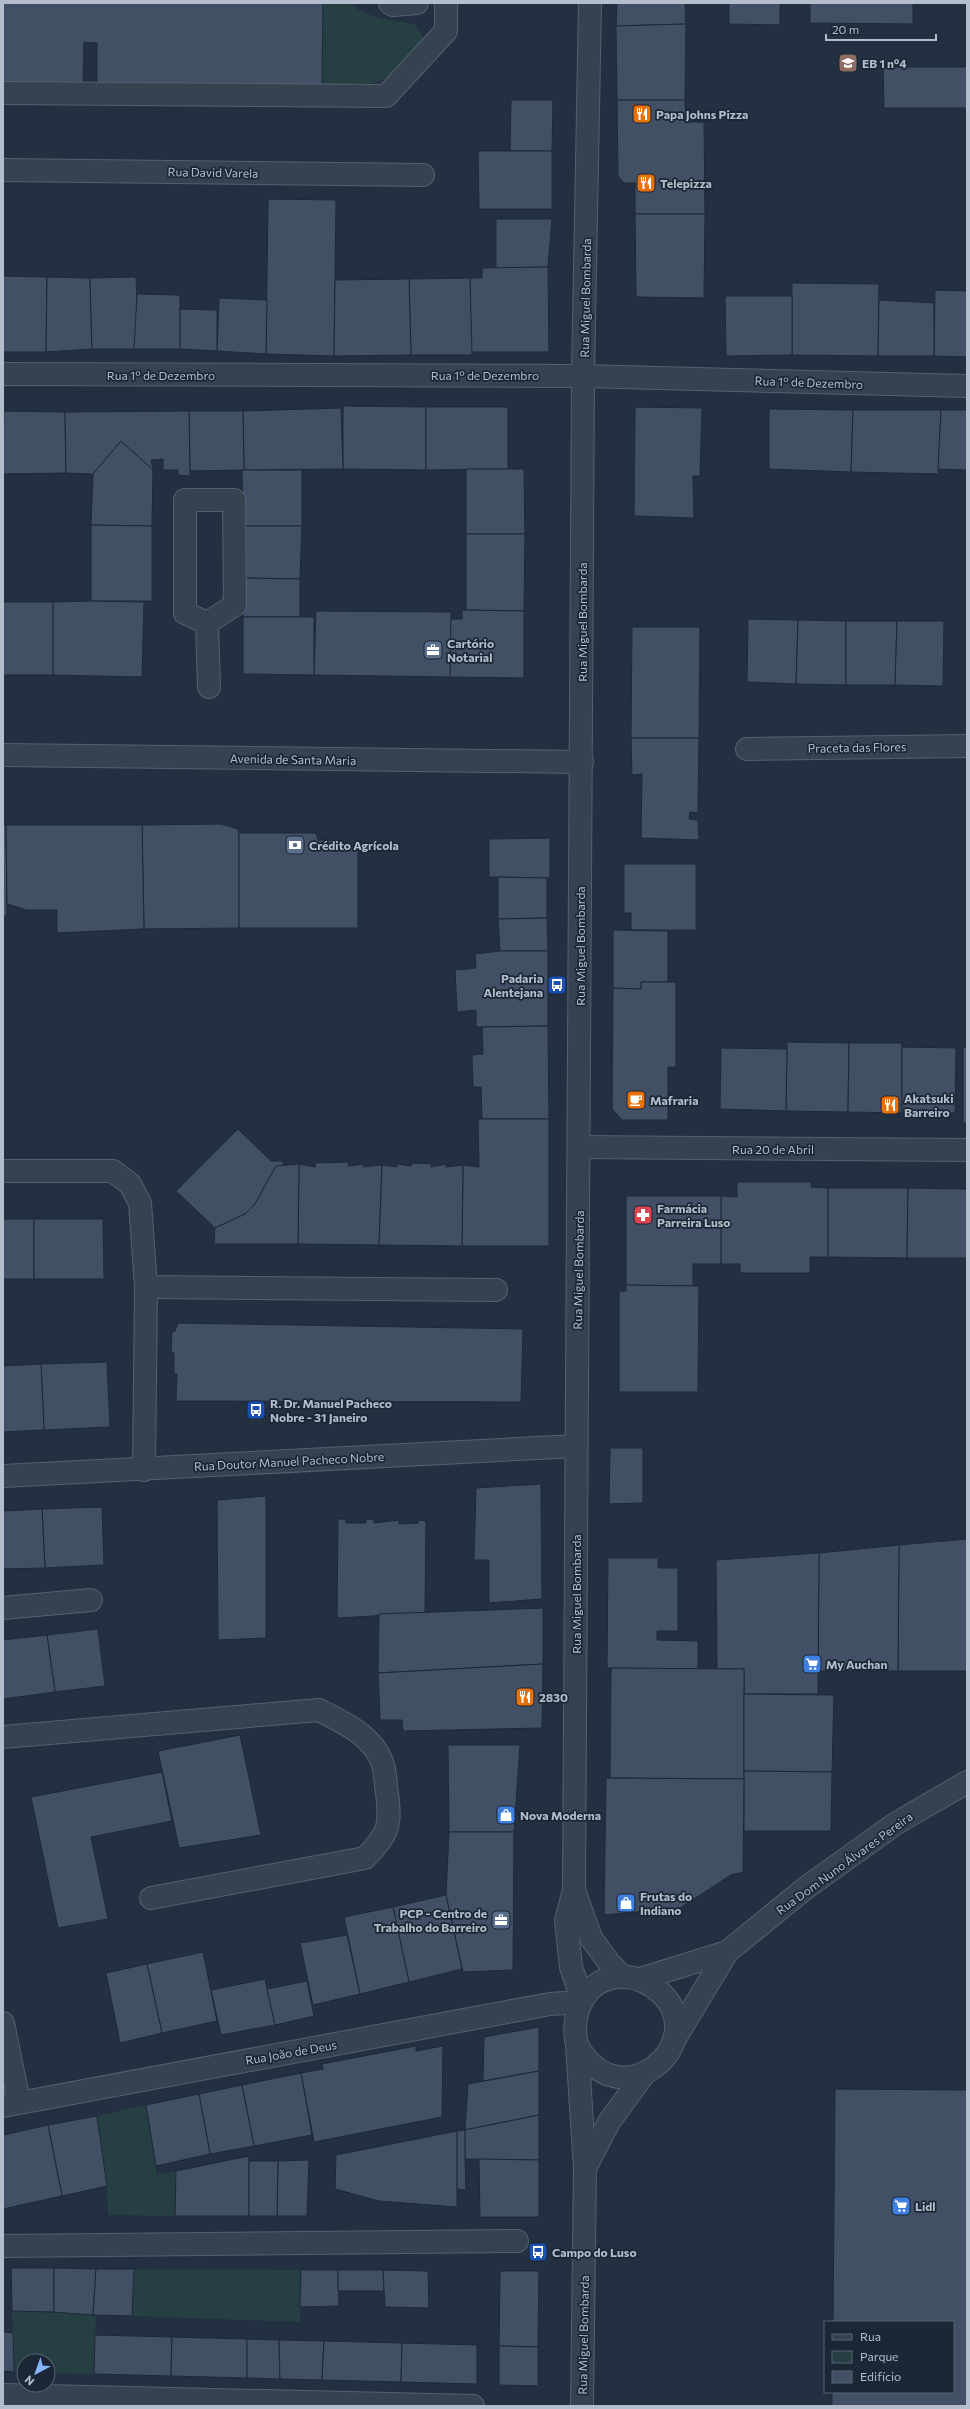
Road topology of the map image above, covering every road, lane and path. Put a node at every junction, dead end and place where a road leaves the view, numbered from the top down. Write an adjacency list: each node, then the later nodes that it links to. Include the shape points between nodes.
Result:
1 (390, 3): 2 (street)
2 (417, 3)
3 (446, 3): 5 (street, via 446,31 386,96)
4 (590, 3): 9 (street, Rua Miguel Bombarda)
5 (3, 93)
6 (3, 170): 7 (street, Rua David Varela)
7 (423, 175)
8 (3, 374): 9 (street, Rua 1º de Dezembro)
9 (583, 376): 10 (street, Rua 1º de Dezembro); 16 (street, Rua Miguel Bombarda)
10 (967, 386)
11 (207, 623): 11 (street, via 236,606 234,500 185,500 185,612); 12 (street)
12 (209, 687)
13 (967, 746): 14 (street, Praceta das Flores)
14 (747, 749)
15 (3, 755): 16 (street, Avenida de Santa Maria)
16 (582, 762): 17 (street, Rua Miguel Bombarda)
17 (579, 1147): 18 (street, Rua 20 de Abril); 22 (street, Rua Miguel Bombarda)
18 (967, 1150)
19 (3, 1171): 20 (street, via 113,1171 130,1184 140,1203)
20 (146, 1287): 21 (street); 23 (street)
21 (496, 1290)
22 (576, 1446): 23 (street, Rua Doutor Manuel Pacheco Nobre, via 258,1461); 29 (street, Rua Miguel Bombarda)
23 (144, 1470): 24 (street, Rua Doutor Manuel Pacheco Nobre)
24 (3, 1476)
25 (91, 1600): 26 (street)
26 (3, 1608)
27 (3, 1737): 30 (street, via 319,1710 350,1726 370,1743 382,1762 390,1818 382,1840 365,1858)
28 (967, 1782): 31 (street, Rua Dom Nuno Álvares Pereira, via 895,1824 807,1887)
29 (574, 1890): 32 (street, Rua Miguel Bombarda, via 590,1938 610,1964); 33 (street, Rua Miguel Bombarda, via 566,1921 571,1967)
30 (151, 1898)
31 (727, 1952): 32 (street, Rua Dom Nuno Álvares Pereira); 35 (street, Rua Dom Nuno Álvares Pereira)
32 (631, 1978): 33 (street, via 608,1980 593,1987); 35 (street, Rua Miguel Bombarda, via 654,1986 665,1998 672,2011 675,2026)
33 (581, 2001): 36 (street, Rua Miguel Bombarda, via 575,2014 574,2030); 38 (street, Rua João de Deus, via 550,2004)
34 (3, 2024): 38 (street)
35 (673, 2041): 37 (street, Rua Miguel Bombarda, via 658,2066)
36 (577, 2045): 37 (street, Rua Miguel Bombarda, via 585,2060 597,2070 612,2077 628,2078); 39 (street, Rua Miguel Bombarda)
37 (644, 2074): 39 (street, Rua Miguel Bombarda, via 609,2122)
38 (11, 2104)
39 (585, 2168): 44 (street, Rua Miguel Bombarda)
40 (517, 2241): 41 (street)
41 (3, 2246)
42 (3, 2395): 43 (street)
43 (473, 2406)
44 (582, 2406)

